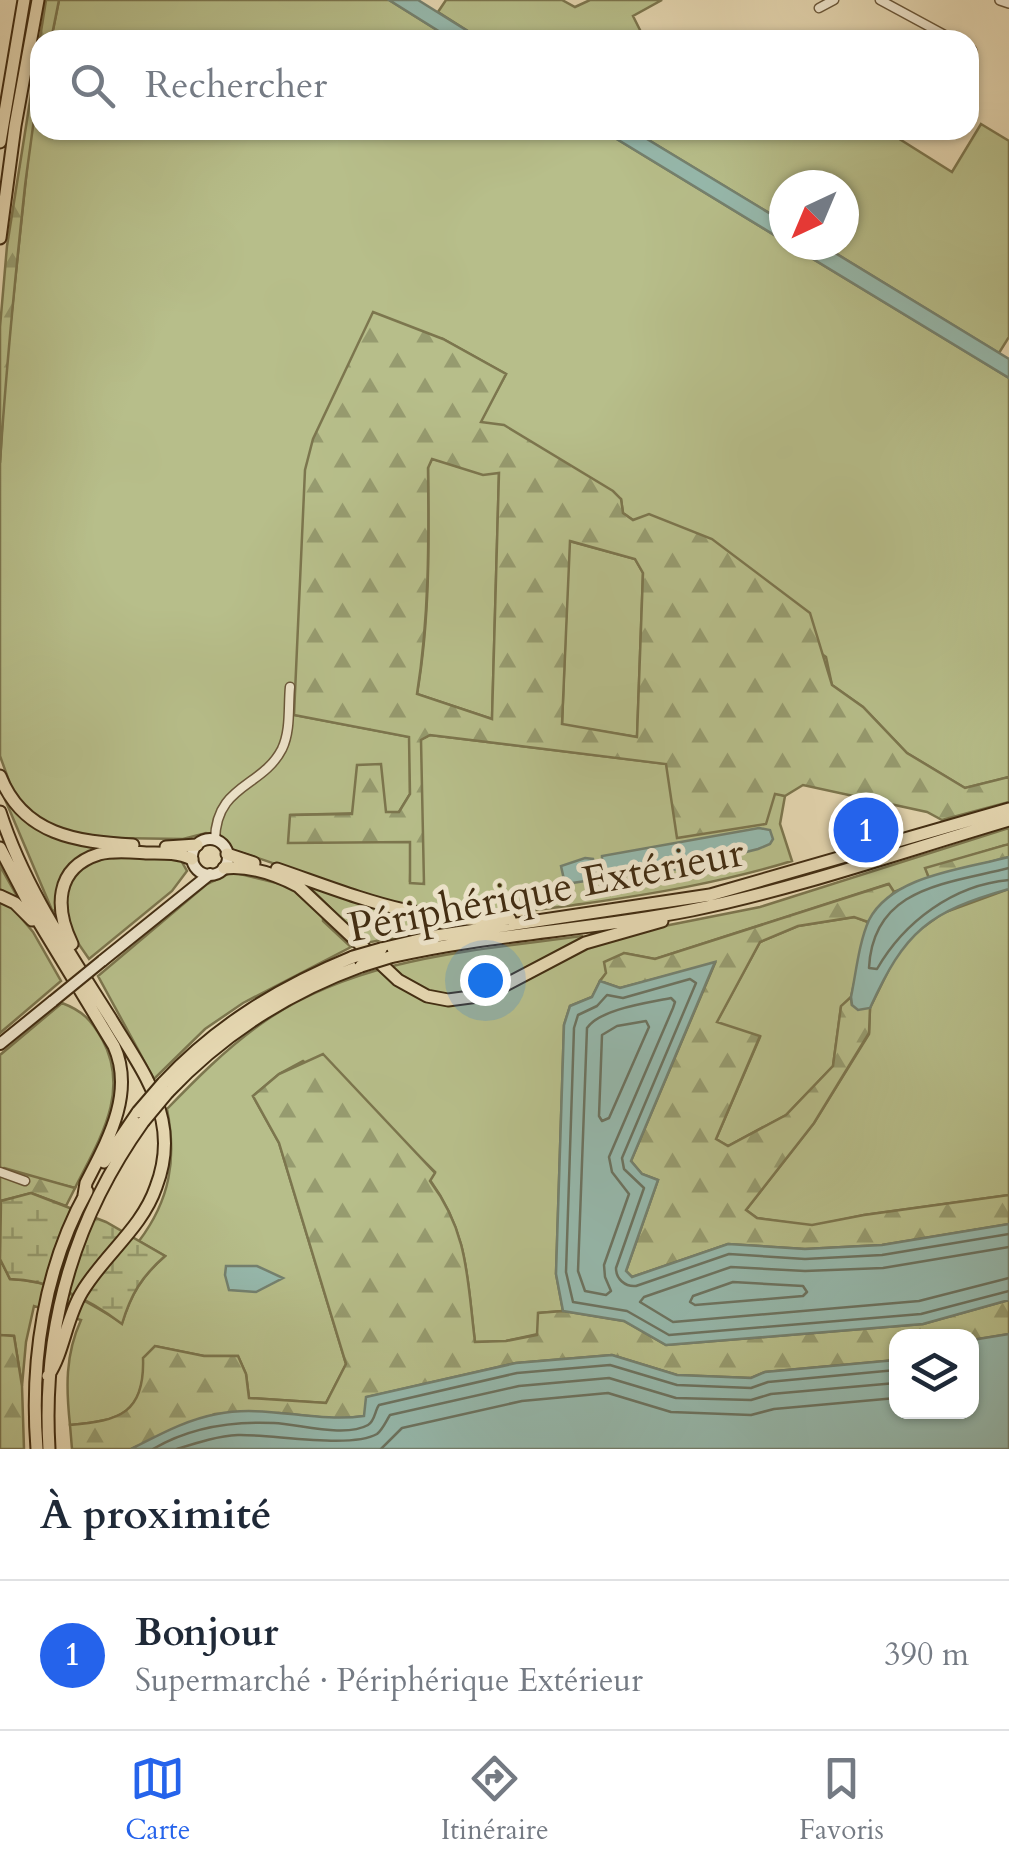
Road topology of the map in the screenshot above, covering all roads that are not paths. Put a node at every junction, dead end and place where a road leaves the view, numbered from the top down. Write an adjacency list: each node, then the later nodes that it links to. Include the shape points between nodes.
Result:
1 (24, 0): 8 (highway)
2 (38, 0): 6 (highway)
3 (834, 0): 5 (street)
4 (880, 0): 7 (street)
5 (819, 8)
6 (32, 30)
7 (936, 30)
8 (15, 43): 10 (highway); 11 (highway)
9 (30, 43): 12 (highway)
10 (0, 101)
11 (0, 142)
12 (0, 238)
13 (290, 687): 18 (street, via 282,749 228,799)
14 (0, 776): 19 (highway, via 25,814 64,838)
15 (1009, 810): 28 (highway, Périphérique Extérieur, via 742,888)
16 (0, 812): 31 (highway, via 26,878)
17 (1009, 820): 27 (highway)
18 (215, 840): 19 (main road); 21 (main road)
19 (197, 845): 22 (main road)
20 (0, 848): 30 (highway)
21 (227, 854): 23 (main road); 28 (highway, via 418,915)
22 (195, 864): 24 (main road); 26 (main road); 31 (highway, via 175,853 103,853 66,880 62,923)
23 (224, 868): 24 (main road); 27 (highway, via 242,866 298,886 398,980 448,1000 486,995 585,943)
24 (210, 874): 26 (main road)
25 (0, 896): 30 (highway, via 28,916)
26 (180, 898): 32 (main road, bridge)
27 (689, 910): 29 (highway)
28 (564, 919): 29 (highway, Périphérique Extérieur, via 436,936)
29 (385, 953): 34 (highway, Périphérique Extérieur, bridge, via 305,978 200,1046)
30 (81, 991): 34 (highway, via 117,1052 122,1077)
31 (95, 993): 36 (highway, via 157,1102 164,1137 159,1179 141,1217)
32 (0, 1044)
33 (0, 1172): 35 (street)
34 (95, 1180): 36 (highway); 36 (highway, Périphérique Extérieur, via 60,1253)
35 (25, 1181)
36 (54, 1322): 37 (highway, Périphérique Extérieur, via 35,1382); 38 (highway)
37 (37, 1449)
38 (48, 1449)

